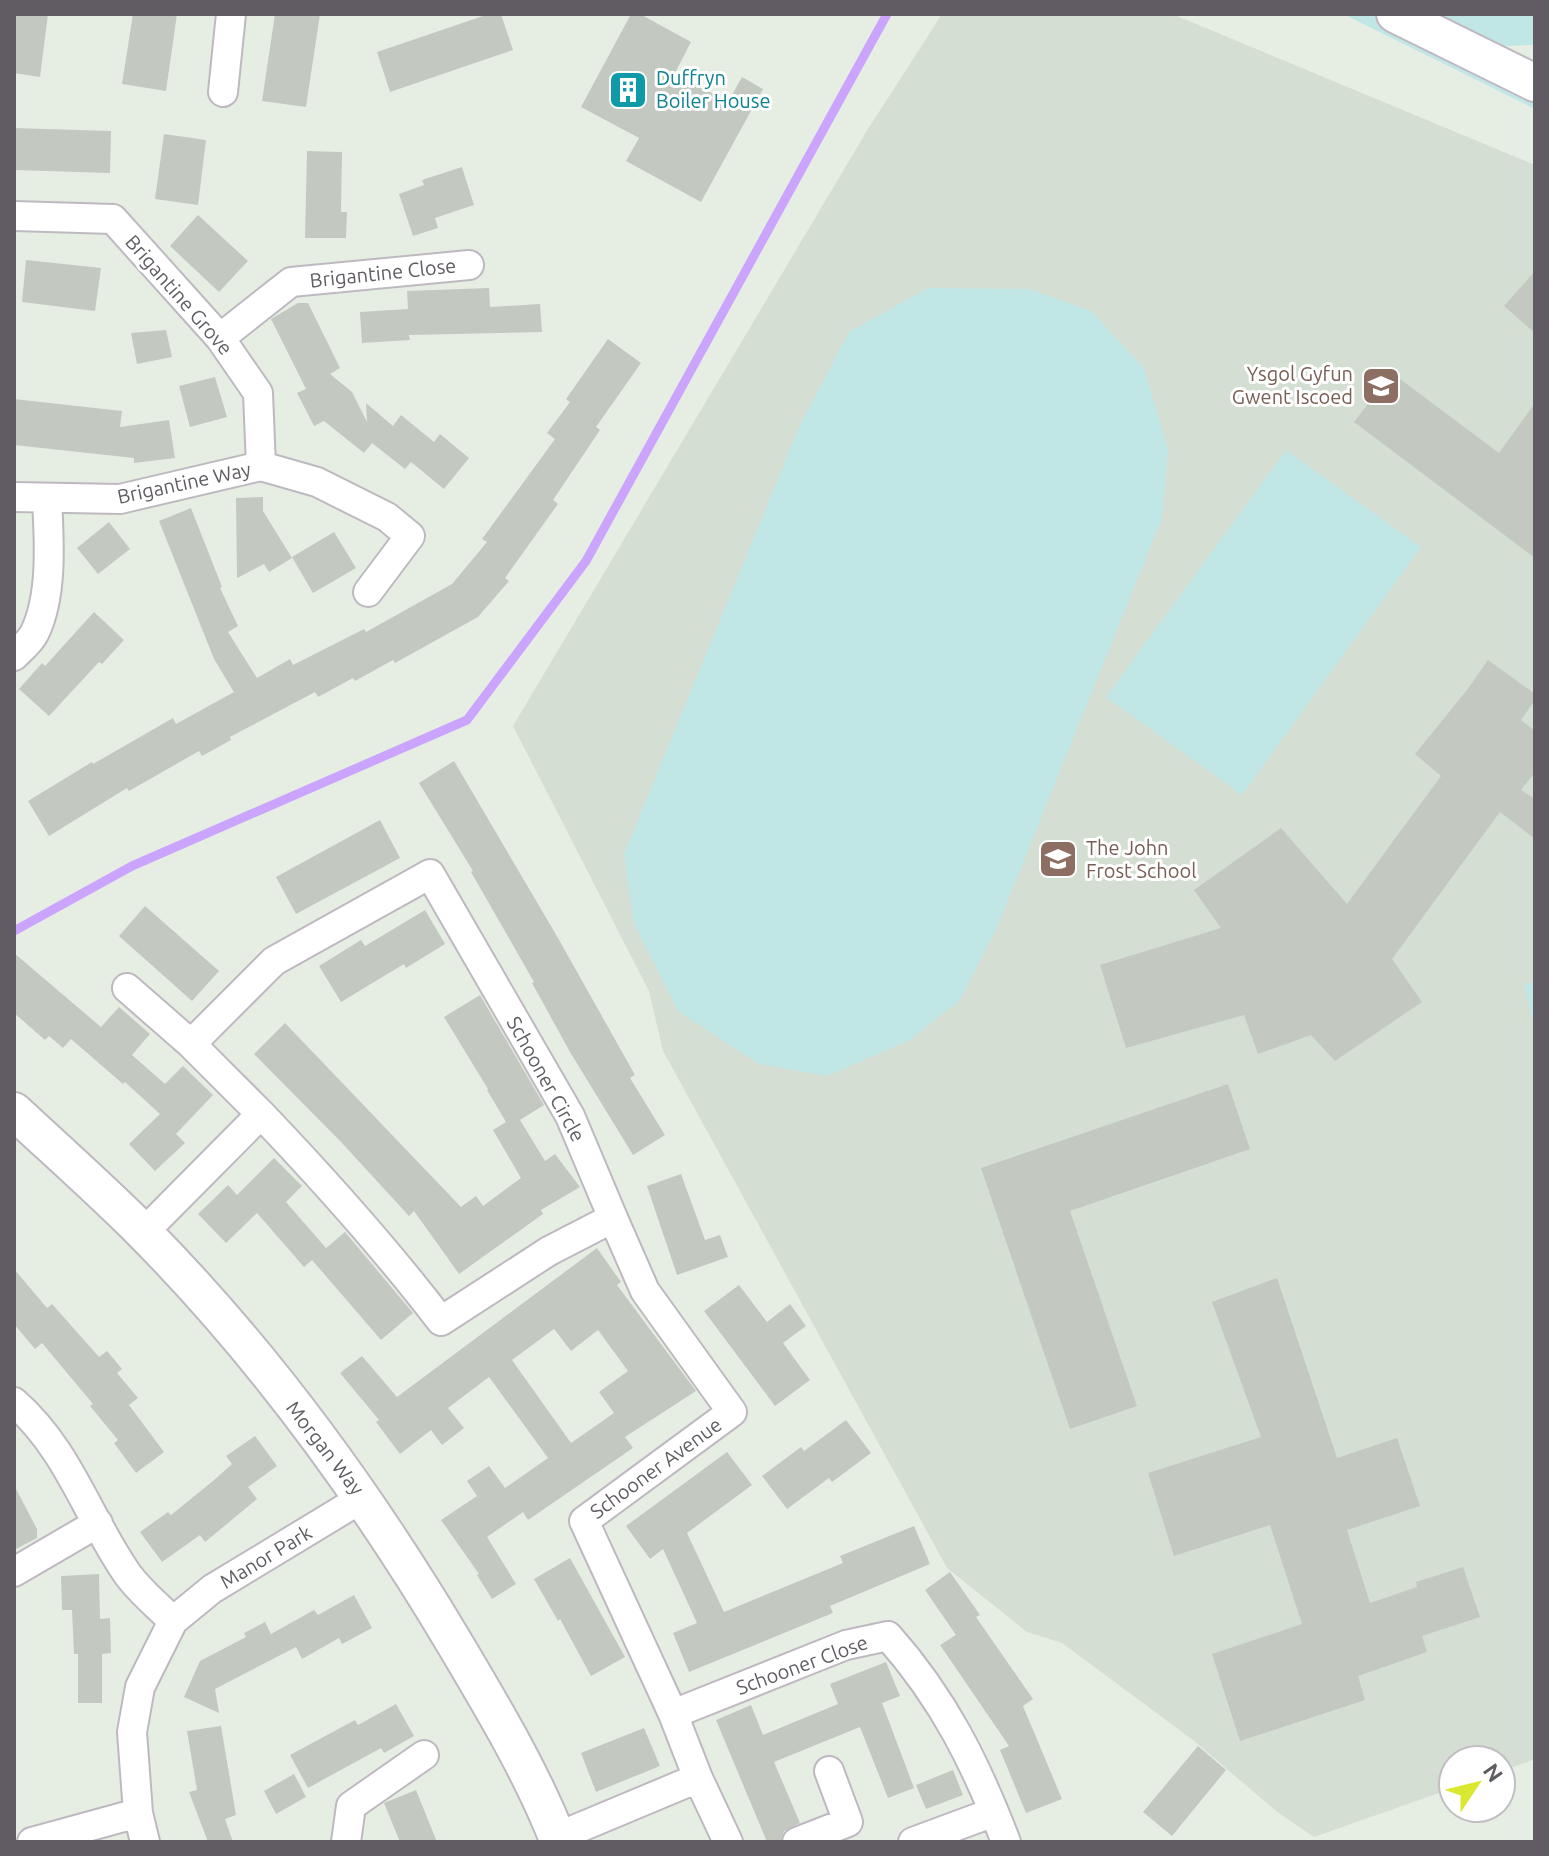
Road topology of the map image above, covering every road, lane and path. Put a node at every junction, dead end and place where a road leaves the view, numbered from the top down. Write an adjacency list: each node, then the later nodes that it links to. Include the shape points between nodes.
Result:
1 (231, 14): 4 (street)
2 (1395, 14): 3 (street)
3 (1535, 83)
4 (223, 92)
5 (14, 216): 7 (street, Brigantine Grove, via 113,219)
6 (469, 265): 7 (street, Brigantine Close, via 291,282)
7 (220, 338): 8 (street, Brigantine Grove, via 258,393)
8 (261, 466): 10 (street, Brigantine Way, via 120,499); 11 (street, Brigantine Way, via 317,482 387,517 410,536)
9 (14, 497): 10 (street, Brigantine Way)
10 (47, 499): 12 (street, via 50,548 44,597 35,634)
11 (368, 592)
12 (14, 656)
13 (127, 988): 14 (street)
14 (191, 1044): 16 (street); 17 (street, Schooner Circle, via 274,961 430,874 570,1116)
15 (14, 1111): 18 (street, Morgan Way)
16 (261, 1114): 17 (street, via 332,1188 441,1321 549,1251); 18 (street)
17 (613, 1218): 24 (street, Schooner Avenue, via 645,1291 732,1412 584,1521)
18 (144, 1232): 20 (street, Morgan Way, via 251,1354)
19 (14, 1402): 21 (street, via 70,1470)
20 (364, 1497): 23 (street, Manor Park, via 212,1589); 30 (street, Morgan Way, via 502,1722)
21 (98, 1523): 22 (street); 23 (street, via 127,1573)
22 (14, 1572)
23 (173, 1621): 29 (street, Manor Park, via 140,1687 132,1732)
24 (673, 1714): 27 (street, Schooner Avenue); 28 (street, Schooner Close, via 846,1645 888,1636 944,1708)
25 (424, 1755): 33 (street, via 351,1806)
26 (829, 1771): 35 (street, via 848,1822)
27 (698, 1778): 30 (street); 34 (street, Schooner Avenue)
28 (994, 1812): 36 (street); 37 (street, Schooner Close)
29 (138, 1813): 31 (street); 32 (street, Manor Park)
30 (558, 1840)
31 (32, 1842)
32 (145, 1842)
33 (346, 1842)
34 (728, 1842)
35 (797, 1842)
36 (913, 1842)
37 (1006, 1842)

